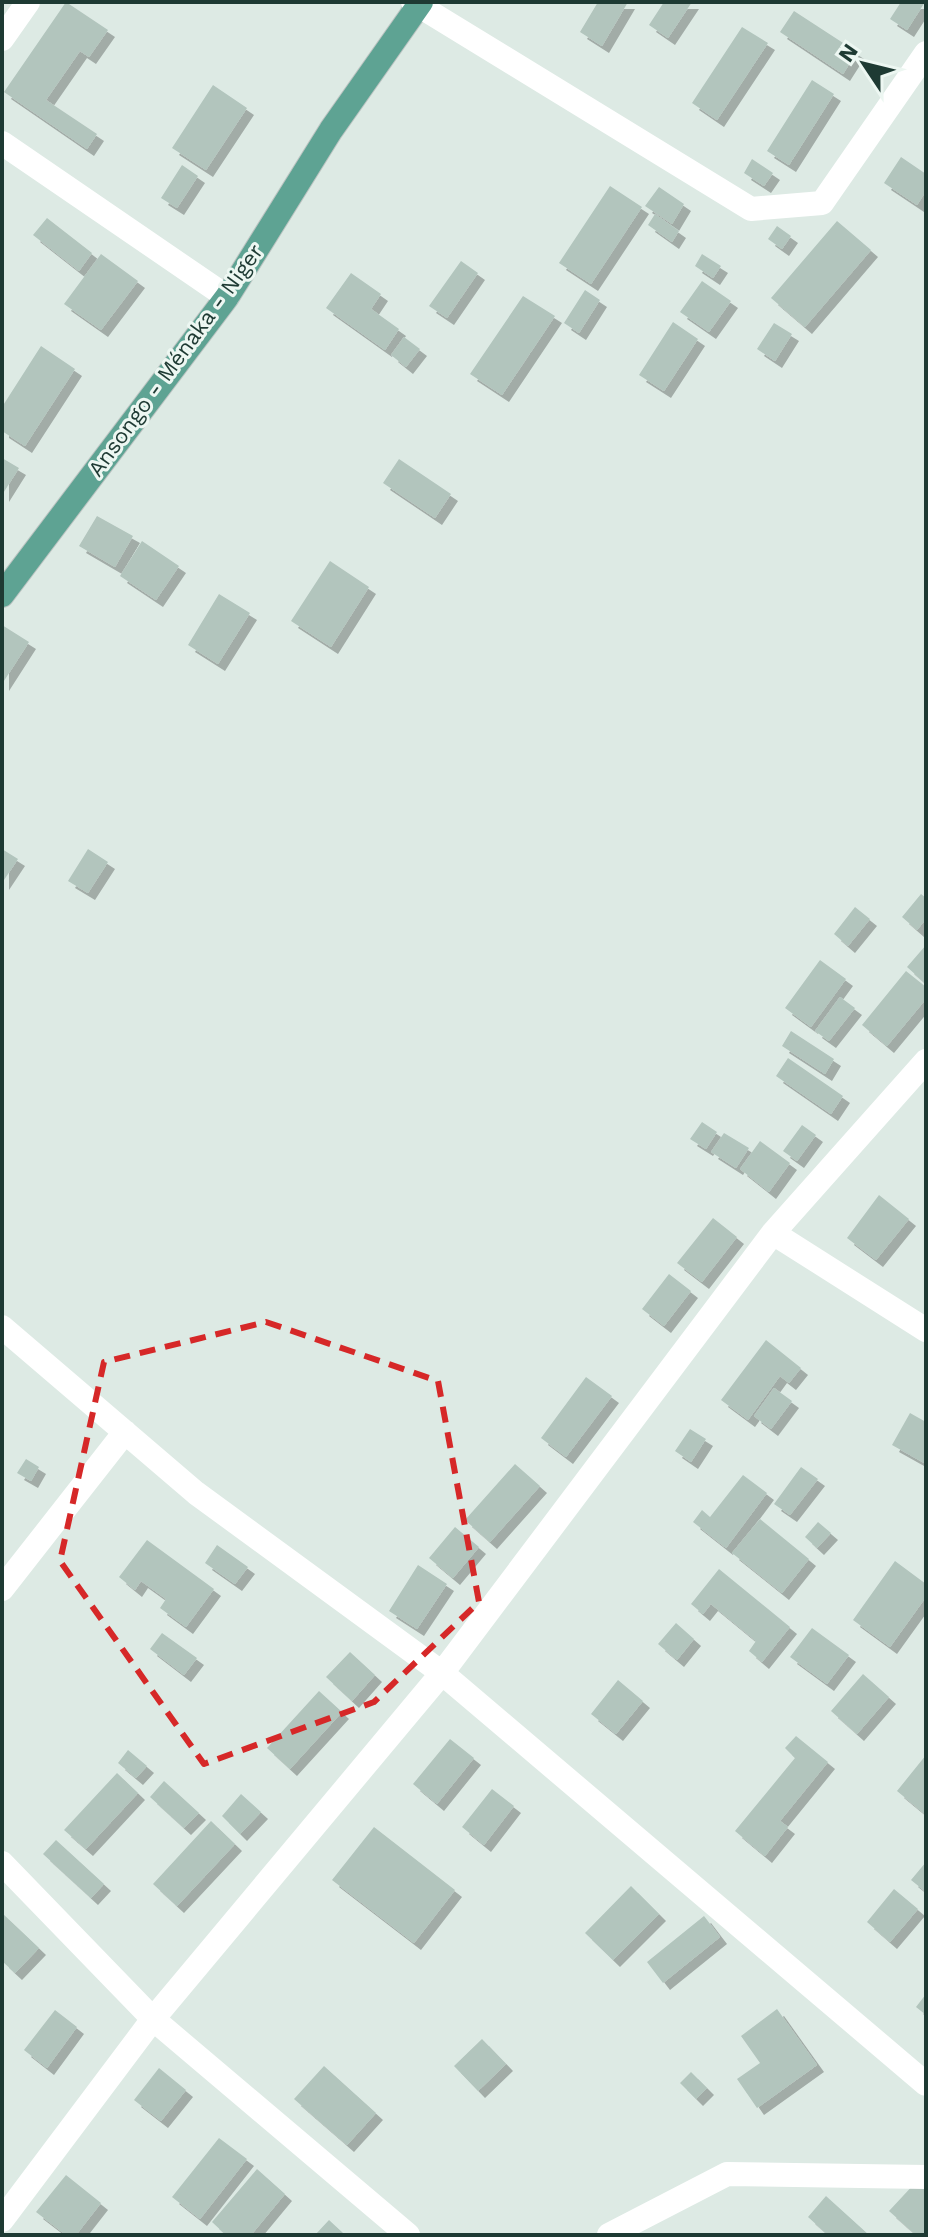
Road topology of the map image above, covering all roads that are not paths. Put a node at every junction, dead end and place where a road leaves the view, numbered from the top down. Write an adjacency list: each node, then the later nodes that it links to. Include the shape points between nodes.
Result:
1 (28, 2): 3 (street)
2 (418, 3): 4 (street, via 751,209 822,203); 6 (main road, Ansongo - Ménaka - Niger)
3 (2, 39)
4 (926, 53)
5 (2, 143): 6 (street)
6 (227, 297): 7 (main road, Ansongo - Ménaka - Niger)
7 (2, 595)
8 (926, 1061): 9 (street)
9 (773, 1233): 11 (street); 14 (street)
10 (2, 1327): 12 (street)
11 (926, 1330)
12 (125, 1432): 13 (street); 14 (street, via 196,1493)
13 (2, 1589)
14 (442, 1673): 16 (street); 17 (street)
15 (2, 1863): 16 (street)
16 (153, 2019): 19 (street); 20 (street)
17 (926, 2084)
18 (926, 2177): 21 (street, via 727,2174)
19 (2, 2220)
20 (408, 2235)
21 (609, 2235)

